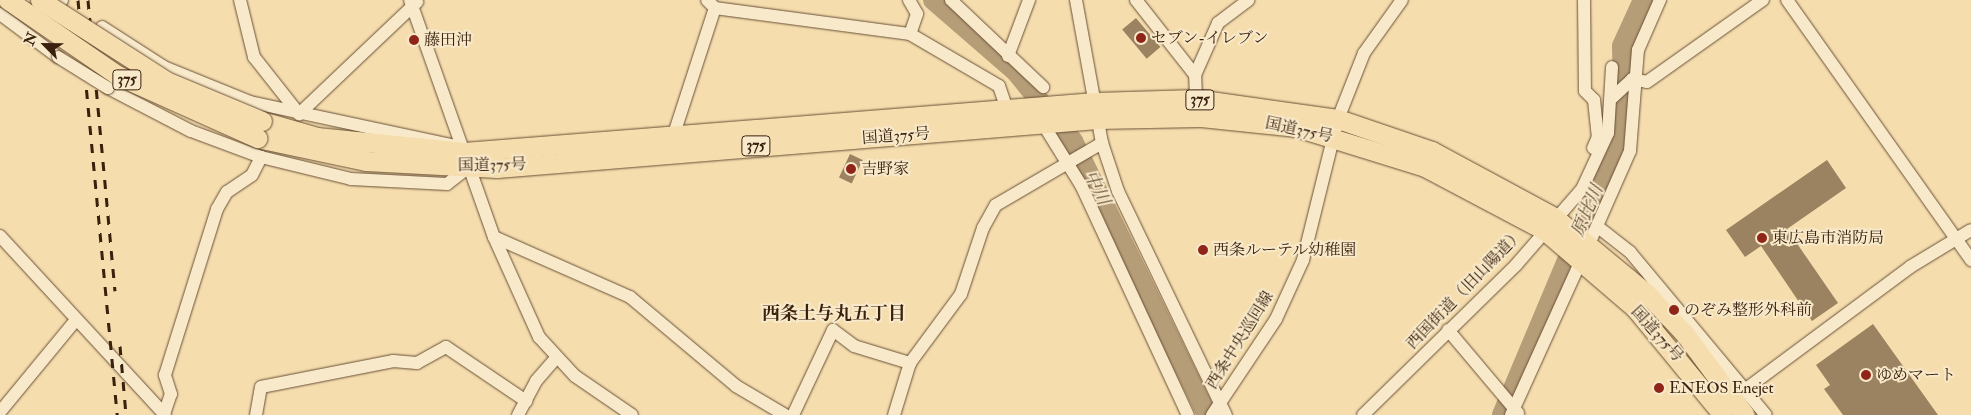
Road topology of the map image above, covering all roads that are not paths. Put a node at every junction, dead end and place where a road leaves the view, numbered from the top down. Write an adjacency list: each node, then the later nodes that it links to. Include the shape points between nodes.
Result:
1 (8, 0): 37 (highway, 国道375号 / 375, bridge, via 117,75)
2 (40, 0): 37 (highway, 国道375号 / 375, bridge, via 166,80)
3 (62, 0): 21 (street)
4 (240, 0): 34 (street, via 254,57)
5 (909, 0): 20 (street, via 917,14)
6 (952, 0): 22 (street)
7 (1029, 0): 22 (street)
8 (1076, 0): 33 (street)
9 (1136, 0): 25 (street)
10 (1248, 0): 25 (street, via 1218,23)
11 (1402, 0): 36 (street, 西条中央巡回線, via 1364,53)
12 (1584, 0): 44 (street, via 1585,91 1594,100 1598,136 1584,168)
13 (1660, 0): 26 (street, via 1638,50)
14 (1763, 0): 26 (street, via 1647,82)
15 (1788, 0): 50 (street)
16 (414, 2): 34 (street); 42 (street)
17 (711, 4): 20 (street); 38 (street)
18 (0, 14): 21 (street)
19 (102, 27): 23 (street)
20 (910, 34): 32 (street, via 999,86)
21 (37, 39): 31 (street, bridge, via 58,58)
22 (1008, 56): 27 (street)
23 (164, 67): 30 (street); 31 (street)
24 (1612, 67): 28 (street, 西国街道（旧山陽道）)
25 (1196, 75): 29 (street)
26 (1632, 79): 28 (street); 48 (street, via 1635,126 1630,151)
27 (1043, 87)
28 (1613, 97): 44 (street, 西国街道（旧山陽道）, via 1608,133)
29 (1196, 100): 33 (highway, 国道375号 / 375); 36 (highway, 国道375号 / 375)
30 (250, 102): 34 (street); 40 (street)
31 (146, 109): 40 (street)
32 (1013, 111): 33 (highway, 国道375号 / 375, via 1062,106); 38 (highway, 国道375号 / 375, via 874,118)
33 (1096, 111): 35 (highway, 国道375号 / 375, via 1072,122); 36 (highway, 国道375号 / 375); 39 (street)
34 (299, 114): 42 (street, via 429,138)
35 (1043, 124): 42 (highway, 国道375号 / 375); 43 (street)
36 (1335, 127): 45 (highway, 国道375号 / 375, via 1432,151); 61 (street, 西条中央巡回線, via 1303,260 1276,319)
37 (260, 130): 42 (highway, 国道375号 / 375, via 366,161)
38 (673, 137): 42 (highway, 国道375号 / 375)
39 (1102, 143): 43 (street); 61 (street, via 1118,191)
40 (234, 146): 41 (street)
41 (261, 157): 42 (street, via 351,179 392,184 447,184); 64 (street, via 252,175 227,192 217,209 165,376 171,394)
42 (467, 159): 49 (street)
43 (1069, 164): 58 (street, via 996,205 983,228 961,294); 71 (street)
44 (1588, 175): 45 (street, 西国街道（旧山陽道）, via 1582,189)
45 (1549, 224): 48 (highway, 国道375号 / 375); 53 (highway, 国道375号 / 375); 56 (street, 西国街道（旧山陽道）, via 1516,265)
46 (1971, 230): 50 (street)
47 (0, 236): 55 (street)
48 (1593, 236): 51 (street); 54 (highway, 国道375号 / 375)
49 (494, 237): 57 (street, via 525,311); 68 (street, via 630,297 736,386)
50 (1957, 241): 52 (street); 60 (street, via 1942,245 1910,267)
51 (1630, 252): 54 (street); 60 (street, via 1706,337)
52 (1971, 260)
53 (1580, 261): 54 (highway, 国道375号 / 375); 62 (street)
54 (1611, 274): 60 (highway, 国道375号 / 375, via 1684,333)
55 (75, 322): 63 (street); 64 (street)
56 (1448, 330): 62 (street); 72 (street, 西国街道（旧山陽道）)
57 (556, 358): 59 (street); 67 (street)
58 (910, 363): 69 (street, via 854,346 833,330); 70 (street)
59 (526, 401): 65 (street, via 446,347 417,363 392,361 261,387); 66 (street)
60 (1726, 406): 73 (highway, 国道375号 / 375); 74 (street)
61 (1219, 411)
62 (1514, 411)
63 (0, 412)
64 (165, 415)
65 (256, 415)
66 (518, 415)
67 (632, 415)
68 (785, 415)
69 (793, 415)
70 (894, 415)
71 (1188, 415)
72 (1363, 415)
73 (1745, 415)
74 (1766, 415)

